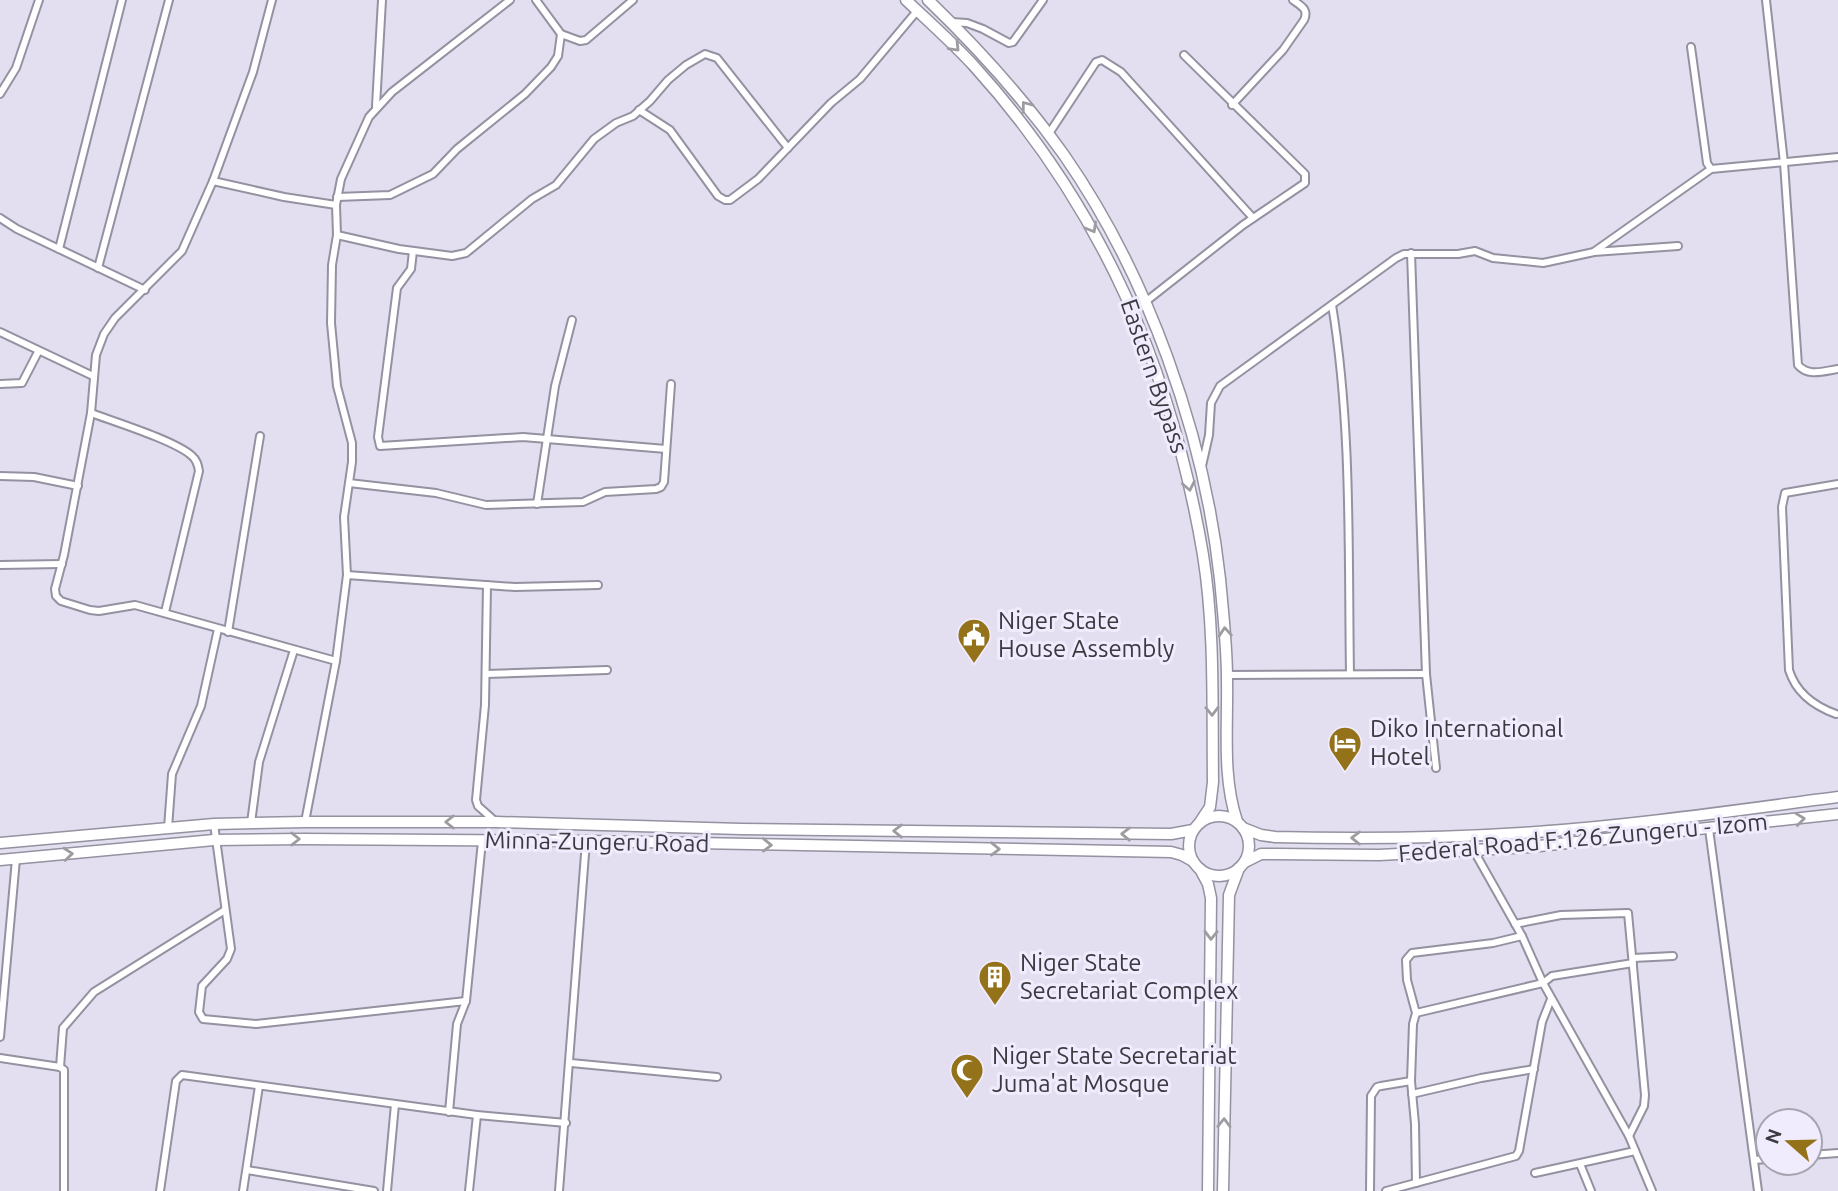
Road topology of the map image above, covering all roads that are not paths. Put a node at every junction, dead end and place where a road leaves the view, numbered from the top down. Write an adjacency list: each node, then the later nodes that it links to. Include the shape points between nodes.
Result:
1 (37, 0): 19 (street, via 16,68)
2 (122, 0): 35 (street)
3 (169, 0): 39 (street)
4 (272, 0): 28 (street, via 253,72)
5 (382, 0): 21 (street)
6 (510, 0): 21 (street)
7 (536, 0): 16 (street)
8 (632, 0): 16 (street, via 586,40)
9 (906, 0): 14 (main road, Eastern Bypass)
10 (928, 0): 15 (main road, Eastern Bypass)
11 (1043, 0): 15 (street, via 1009,43 967,23)
12 (1293, 0): 20 (street, via 1307,15 1283,50)
13 (1766, 0): 26 (street)
14 (917, 11): 24 (street, via 860,79); 84 (main road, Eastern Bypass, one-way to 84, via 982,76 1051,163 1117,274 1149,349 1187,475 1211,632 1213,782 1210,807)
15 (950, 22): 23 (main road, Eastern Bypass, one-way to 15)
16 (561, 34): 29 (street, via 551,67 433,174 390,195)
17 (1691, 47): 27 (street)
18 (1184, 55): 20 (street)
19 (0, 94)
20 (1232, 105): 32 (street, via 1306,178)
21 (376, 107): 29 (street, via 355,146)
22 (639, 110): 24 (street, via 670,130 725,200 758,179); 24 (street, via 686,65 708,54 717,58); 36 (street, via 594,139 556,185 466,253 452,256)
23 (1048, 135): 32 (street, via 1096,62 1102,60 1121,72); 41 (main road, Eastern Bypass, via 1102,217)
24 (788, 148)
25 (1838, 157): 26 (street)
26 (1784, 163): 27 (street); 46 (street, via 1798,365 1809,373)
27 (1711, 169): 37 (street)
28 (213, 181): 30 (street); 40 (street, via 182,251)
29 (337, 197): 30 (street)
30 (336, 205): 33 (street)
31 (0, 218): 35 (street)
32 (1253, 218): 41 (street)
33 (337, 235): 36 (street); 56 (street, via 331,323 337,386 352,443)
34 (1678, 246): 37 (street)
35 (59, 249): 39 (street)
36 (413, 251): 52 (street, via 411,269 397,289 380,446)
37 (1594, 252): 38 (street, via 1543,263 1493,258 1475,251)
38 (1411, 253): 42 (street, via 1396,258); 74 (street)
39 (98, 268): 40 (street)
40 (145, 290): 47 (street, via 104,334)
41 (1144, 303): 54 (main road, Eastern Bypass, via 1179,392)
42 (1332, 305): 54 (street, via 1220,386 1211,403); 73 (street, via 1345,425)
43 (572, 320): 52 (street)
44 (0, 332): 45 (street)
45 (38, 352): 47 (street); 48 (street, via 22,383)
46 (1838, 369)
47 (93, 376): 50 (street)
48 (0, 384)
49 (671, 384): 53 (street)
50 (92, 413): 58 (street); 65 (street, via 191,454 197,461 199,471)
51 (260, 436): 67 (street)
52 (547, 439): 53 (street); 59 (street)
53 (666, 449): 59 (street, via 661,486 605,492 583,502)
54 (1201, 471): 72 (main road, Eastern Bypass, one-way to 54, via 1217,554)
55 (0, 476): 58 (street)
56 (348, 484): 59 (street, via 436,493 474,504); 62 (street, via 344,517)
57 (1838, 484): 75 (street, via 1786,493 1782,507 1789,670 1797,688 1813,704)
58 (78, 485): 60 (street)
59 (537, 504)
60 (62, 564): 61 (street); 65 (street, via 55,589 61,601 99,611 135,605)
61 (0, 565)
62 (347, 576): 63 (street); 69 (street)
63 (487, 585): 64 (street); 71 (street)
64 (598, 585)
65 (165, 612): 66 (street)
66 (218, 629): 67 (street); 85 (street, via 201,706 172,774)
67 (228, 632): 68 (street)
68 (294, 650): 69 (street); 81 (street, via 259,762)
69 (336, 662): 79 (street)
70 (607, 670): 71 (street)
71 (486, 674): 80 (street, via 476,800)
72 (1227, 674): 73 (street); 83 (main road, Eastern Bypass, via 1228,790)
73 (1350, 674): 74 (street)
74 (1426, 674): 76 (street)
75 (1837, 713)
76 (1436, 768)
77 (1838, 797): 87 (main road, Federal Road F.126 Zungeru - Izom)
78 (1838, 814): 88 (main road, Federal Road F.126 Zungeru - Izom, one-way to 78)
79 (305, 822): 80 (main road, Minna-Zungeru Road, one-way to 79); 81 (main road, Minna-Zungeru Road)
80 (496, 822): 86 (main road, Minna-Zungeru Road)
81 (251, 823): 82 (main road, Minna-Zungeru Road)
82 (214, 824): 85 (main road, Minna-Zungeru Road); 89 (street)
83 (1240, 825): 84 (main road, Federal Road F.126 Zungeru - Izom, via 1219,815); 87 (main road, Federal Road F.126 Zungeru - Izom, one-way to 83, via 1387,839 1261,835); 99 (main road, via 1249,844)
84 (1197, 826): 86 (main road, Minna-Zungeru Road, one-way to 86, via 1171,834); 98 (main road, via 1189,840)
85 (168, 828): 92 (main road, Minna-Zungeru Road)
86 (741, 828): 94 (main road)
87 (1586, 828): 93 (main road)
88 (1709, 829): 93 (main road, Federal Road F.126 Zungeru - Izom); 124 (street)
89 (214, 840): 90 (main road, Minna-Zungeru Road, one-way to 90); 96 (main road, Minna-Zungeru Road, one-way to 89); 100 (street)
90 (482, 841): 91 (main road, Minna-Zungeru Road); 107 (street)
91 (586, 841): 94 (main road, Minna-Zungeru Road); 111 (street)
92 (0, 843)
93 (1588, 843): 95 (main road, Federal Road F.126 Zungeru - Izom)
94 (740, 844): 98 (main road, Minna-Zungeru Road, one-way to 98, via 1171,852)
95 (1474, 851): 99 (main road, Federal Road F.126 Zungeru - Izom, via 1275,853 1261,854); 101 (street)
96 (16, 859): 97 (main road, Minna-Zungeru Road); 109 (street)
97 (0, 860)
98 (1196, 865): 99 (main road, Federal Road F.126 Zungeru - Izom, via 1220,876); 136 (main road, one-way to 136, via 1211,898)
99 (1242, 865): 137 (main road, one-way to 99, via 1228,895)
100 (225, 910): 107 (street, via 230,954 202,986 199,1012 207,1021 256,1024); 112 (street, via 94,992 63,1028)
101 (1515, 924): 102 (street); 104 (street, via 1561,915 1625,912)
102 (1522, 936): 105 (street); 108 (street, via 1408,955 1405,964)
103 (1673, 956): 104 (street)
104 (1633, 961): 105 (street, via 1552,976); 122 (street, via 1645,1095)
105 (1542, 983): 106 (street); 108 (street)
106 (1551, 999): 113 (street); 122 (street)
107 (466, 1002): 119 (street, via 457,1024)
108 (1416, 1013): 115 (street)
109 (0, 1037)
110 (0, 1058): 112 (street)
111 (571, 1063): 114 (street); 121 (street)
112 (60, 1067): 129 (street, via 66,1077)
113 (1534, 1069): 117 (street); 128 (street, via 1516,1156)
114 (717, 1077)
115 (1411, 1081): 117 (street); 138 (street, via 1381,1086 1371,1096)
116 (259, 1086): 118 (street); 126 (street); 130 (street, via 178,1077)
117 (1412, 1094): 128 (street)
118 (395, 1104): 119 (street); 133 (street)
119 (449, 1112): 120 (street)
120 (477, 1115): 121 (street); 134 (street)
121 (566, 1123): 135 (street)
122 (1629, 1136): 123 (street)
123 (1635, 1150): 125 (street); 141 (street)
124 (1754, 1160)
125 (1580, 1164): 127 (street); 140 (street)
126 (247, 1170): 131 (street); 132 (street)
127 (1535, 1173)
128 (1416, 1183): 139 (street)
129 (64, 1191)
130 (160, 1191)
131 (243, 1191)
132 (374, 1191)
133 (387, 1191)
134 (469, 1191)
135 (559, 1191)
136 (1208, 1191)
137 (1223, 1191)
138 (1370, 1191)
139 (1386, 1191)
140 (1591, 1191)
141 (1652, 1191)

